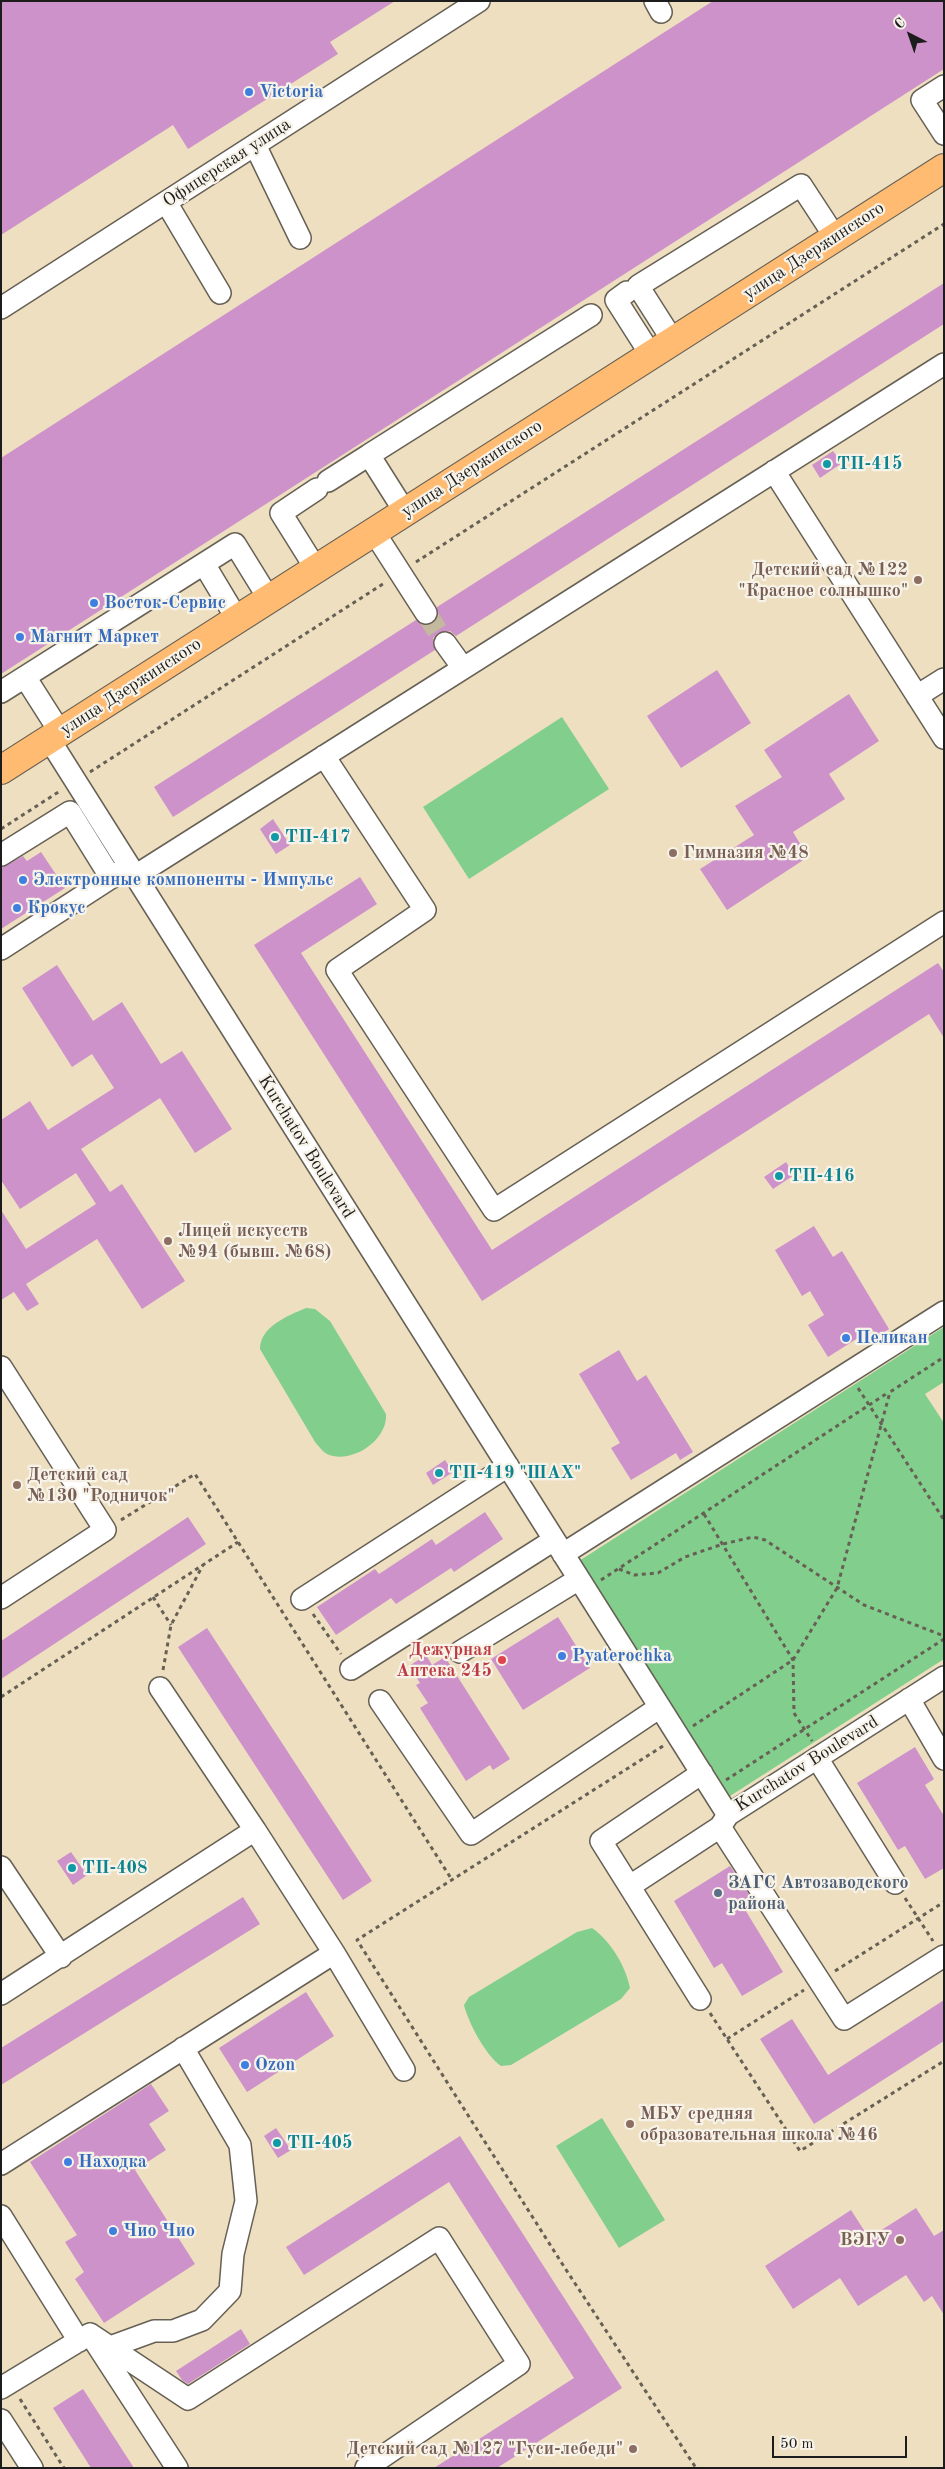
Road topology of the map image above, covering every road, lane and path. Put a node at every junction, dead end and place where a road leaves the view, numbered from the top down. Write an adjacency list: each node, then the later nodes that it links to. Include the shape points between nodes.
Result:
1 (479, 1): 4 (street, Офицерская улица)
2 (944, 86): 3 (street, via 922,100)
3 (944, 134)
4 (255, 145): 6 (street, Офицерская улица); 9 (street)
5 (944, 168): 8 (main road, улица Дзержинского)
6 (166, 202): 10 (street); 11 (street, Офицерская улица)
7 (944, 224): 20 (path)
8 (835, 237): 12 (main road, улица Дзержинского); 12 (street, via 801,185 638,286)
9 (300, 238)
10 (220, 293)
11 (1, 308)
12 (662, 348): 14 (street, via 610,303); 16 (main road, улица Дзержинского)
13 (944, 364): 15 (street)
14 (369, 455): 16 (street); 19 (street, via 281,513)
15 (774, 471): 25 (street); 29 (street)
16 (405, 512): 17 (main road, улица Дзержинского)
17 (374, 532): 19 (main road, улица Дзержинского); 20 (street)
18 (204, 564): 21 (street, via 235,544); 23 (street); 26 (street)
19 (316, 569): 21 (main road, улица Дзержинского)
20 (400, 573): 22 (street); 34 (path)
21 (269, 599): 23 (main road, улица Дзержинского)
22 (426, 613)
23 (237, 619): 30 (main road, улица Дзержинского)
24 (446, 643): 25 (street)
25 (463, 668): 32 (street)
26 (25, 677): 28 (street); 30 (street, Kurchatov Boulevard)
27 (944, 679): 29 (street)
28 (1, 692)
29 (918, 696): 31 (street)
30 (55, 736): 33 (main road, улица Дзержинского); 34 (street, Kurchatov Boulevard)
31 (944, 738)
32 (324, 756): 37 (street); 38 (street, via 425,910 337,970 494,1210)
33 (1, 770)
34 (75, 781): 35 (path); 37 (street, Kurchatov Boulevard)
35 (1, 829)
36 (1, 855): 37 (street, via 70,812)
37 (125, 873): 39 (street); 47 (street, Kurchatov Boulevard)
38 (944, 922)
39 (1, 948)
40 (944, 1312): 43 (street)
41 (944, 1357): 44 (path)
42 (1, 1367): 50 (street)
43 (849, 1372): 45 (path); 53 (street)
44 (890, 1392): 45 (path); 46 (path)
45 (870, 1405): 46 (path); 48 (path)
46 (882, 1424): 49 (path); 57 (path)
47 (508, 1466): 53 (street, Kurchatov Boulevard); 60 (street)
48 (704, 1514): 52 (path); 55 (path)
49 (944, 1520)
50 (105, 1530): 51 (path, via 195,1474); 59 (street)
51 (238, 1542): 54 (path); 80 (path)
52 (723, 1544): 55 (path, via 685,1557 658,1573 634,1575); 57 (path, via 753,1537 765,1540); 64 (path)
53 (559, 1547): 56 (street, Kurchatov Boulevard); 65 (street)
54 (203, 1565): 58 (path); 61 (path)
55 (618, 1569): 56 (path)
56 (583, 1584): 63 (street); 71 (street, Kurchatov Boulevard)
57 (837, 1588): 62 (path, via 864,1605); 64 (path)
58 (153, 1597): 61 (path); 68 (path)
59 (1, 1598)
60 (302, 1598): 65 (path)
61 (171, 1625): 67 (path)
62 (944, 1637): 72 (path)
63 (460, 1652)
64 (793, 1660): 72 (path, via 794,1713); 73 (path)
65 (350, 1668)
66 (944, 1677): 69 (street, Kurchatov Boulevard)
67 (160, 1688): 78 (street)
68 (1, 1697)
69 (909, 1699): 74 (street, Kurchatov Boulevard); 75 (street)
70 (380, 1701): 71 (street, via 471,1834)
71 (660, 1707): 73 (street, Kurchatov Boulevard)
72 (804, 1729): 74 (path); 76 (path)
73 (678, 1736): 76 (street, Kurchatov Boulevard); 80 (path)
74 (819, 1757): 77 (street, Kurchatov Boulevard); 81 (street)
75 (944, 1759)
76 (707, 1781): 77 (street, Kurchatov Boulevard); 82 (street, via 601,1841)
77 (724, 1821): 82 (street); 84 (street, via 844,2019)
78 (255, 1830): 83 (street); 85 (street)
79 (1, 1867): 85 (street)
80 (452, 1880): 101 (path, via 357,1940)
81 (895, 1883): 84 (path)
82 (630, 1886): 87 (street)
83 (334, 1953): 88 (street); 90 (street)
84 (943, 1956)
85 (60, 1957): 86 (street)
86 (1, 1994)
87 (700, 1999): 89 (path, via 800,2151)
88 (183, 2048): 91 (street); 94 (street, via 240,2145 246,2201 234,2254 230,2291 202,2320 173,2331 154,2330)
89 (944, 2061)
90 (404, 2070)
91 (1, 2164)
92 (1, 2216): 93 (street)
93 (84, 2337): 94 (street); 95 (street); 99 (street)
94 (110, 2347): 100 (street, via 188,2399 439,2238 519,2364)
95 (5, 2386): 98 (path)
96 (1, 2420): 97 (street)
97 (32, 2468)
98 (64, 2468)
99 (177, 2468)
100 (366, 2468)
101 (696, 2468)

